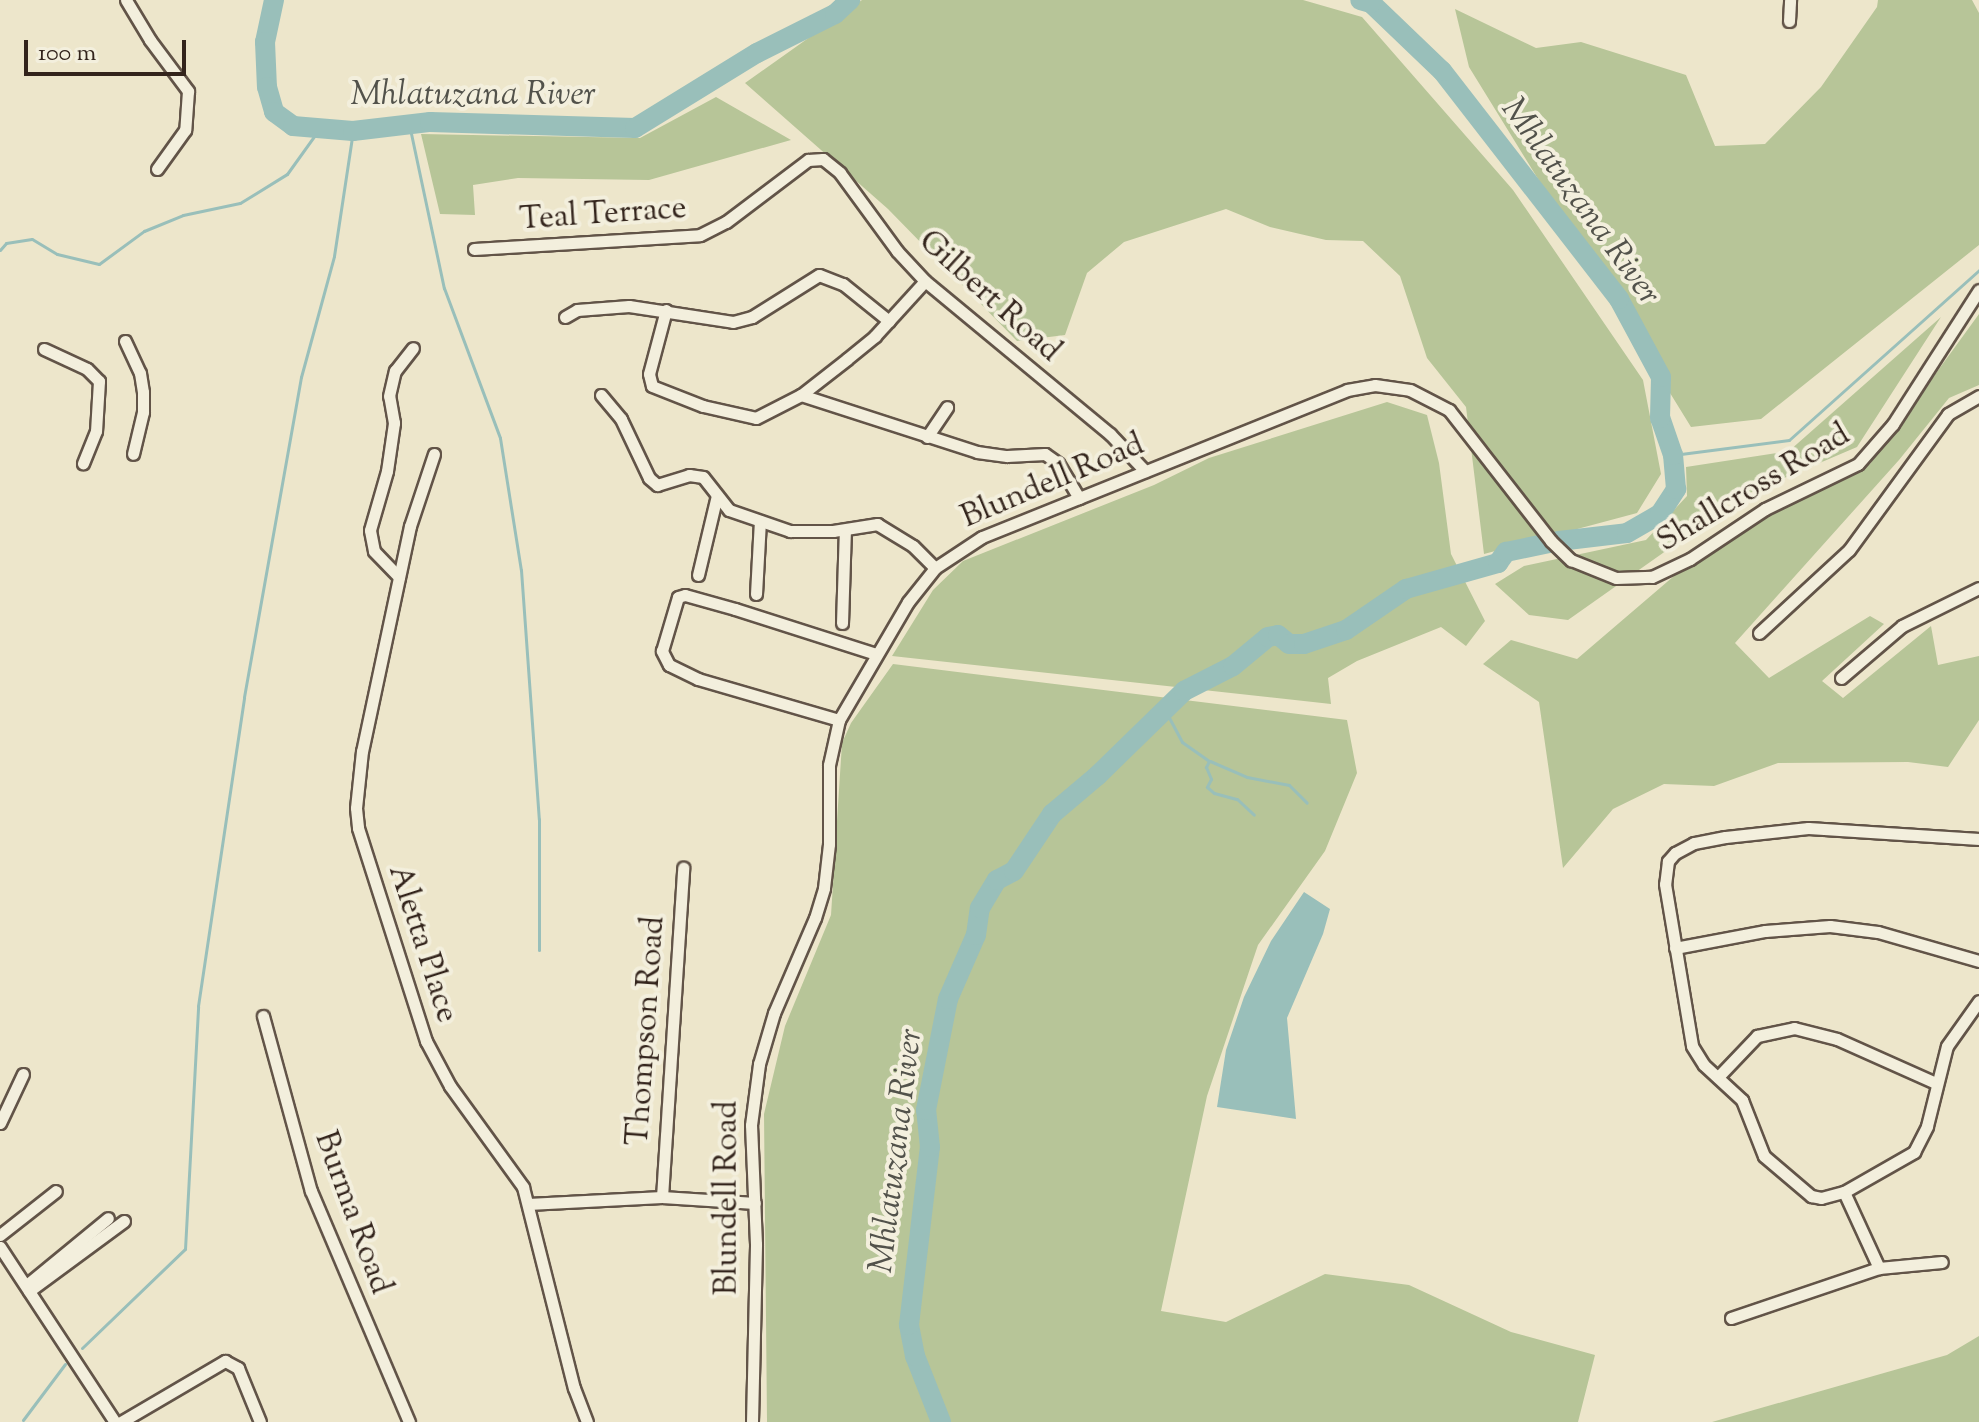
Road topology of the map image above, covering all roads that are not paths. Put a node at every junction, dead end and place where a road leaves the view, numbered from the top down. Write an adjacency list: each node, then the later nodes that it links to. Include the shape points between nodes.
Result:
1 (126, 0): 5 (street, via 188,91 185,130)
2 (1790, 0): 3 (street)
3 (1789, 21)
4 (808, 160): 6 (street, Teal Terrace, via 726,222 700,235); 7 (street, Gilbert Road, via 823,159 840,173)
5 (157, 169)
6 (474, 249)
7 (925, 281): 11 (street); 23 (street, Gilbert Road, via 1110,434)
8 (1979, 290): 31 (street, Shallcross Road, via 1893,424 1858,464 1765,509 1663,574)
9 (666, 310): 10 (street, via 599,307); 11 (street, via 742,320 810,278 823,276 843,284); 16 (street, via 649,374 655,388 745,418 765,416)
10 (565, 317)
11 (889, 321): 16 (street)
12 (125, 341): 20 (street, via 143,392)
13 (413, 348): 30 (street, via 395,371 389,396 394,423 389,459 370,530 374,551)
14 (44, 349): 22 (street, via 87,369 99,381 96,431)
15 (601, 395): 24 (street, via 621,419 653,483 695,475 708,480)
16 (801, 395): 19 (street)
17 (1979, 396): 35 (street, via 1948,414 1849,550)
18 (947, 407): 19 (street)
19 (927, 437): 25 (street, via 994,455 1045,454 1058,463)
20 (133, 454)
21 (434, 454): 30 (street, Aletta Place)
22 (83, 463)
23 (1145, 471): 25 (street, Blundell Road); 31 (street, Blundell Road, via 1347,390 1375,385 1410,390 1442,406 1467,430 1571,560)
24 (717, 495): 26 (street, via 729,510); 29 (street)
25 (1079, 498): 28 (street, Blundell Road, via 982,537)
26 (760, 521): 27 (street, via 790,531); 33 (street)
27 (845, 530): 28 (street, via 871,524 886,528); 34 (street)
28 (935, 568): 36 (street, Blundell Road)
29 (698, 575)
30 (399, 577): 53 (street, Aletta Place, via 362,751 358,828 426,1041 450,1086 514,1169)
31 (1616, 578)
32 (1979, 588): 37 (street, via 1902,626)
33 (756, 594)
34 (842, 623)
35 (1759, 633)
36 (876, 654): 38 (street, Blundell Road); 38 (street, via 735,609 678,597 662,651 669,665 698,679)
37 (1841, 678)
38 (839, 720): 52 (street, Blundell Road, via 829,765 824,888 774,1013 753,1093)
39 (1979, 839): 41 (street, via 1808,828 1683,847 1665,872)
40 (683, 868): 51 (street, Thompson Road)
41 (1675, 948): 42 (street, via 1765,931 1830,926 1878,932); 46 (street, via 1692,1046)
42 (1979, 961)
43 (1979, 1001): 47 (street, via 1947,1046)
44 (263, 1016): 65 (street, Burma Road, via 311,1191)
45 (23, 1074): 48 (street)
46 (1718, 1077): 47 (street, via 1757,1036 1804,1028); 50 (street, via 1742,1100 1764,1156 1780,1174 1811,1196)
47 (1936, 1083): 50 (street, via 1927,1126 1914,1152)
48 (0, 1123)
49 (56, 1191): 56 (street)
50 (1844, 1192): 59 (street)
51 (662, 1197): 52 (street); 53 (street)
52 (755, 1203): 67 (street, Blundell Road)
53 (528, 1204): 66 (street, Aletta Place)
54 (108, 1218): 60 (street)
55 (124, 1221): 60 (street)
56 (0, 1235)
57 (0, 1247): 60 (street)
58 (1942, 1262): 59 (street)
59 (1879, 1268): 61 (street)
60 (27, 1288): 62 (street)
61 (1731, 1318)
62 (115, 1422)
63 (121, 1422): 64 (street, via 225,1361 238,1368)
64 (260, 1422)
65 (409, 1422)
66 (587, 1422)
67 (752, 1422)

